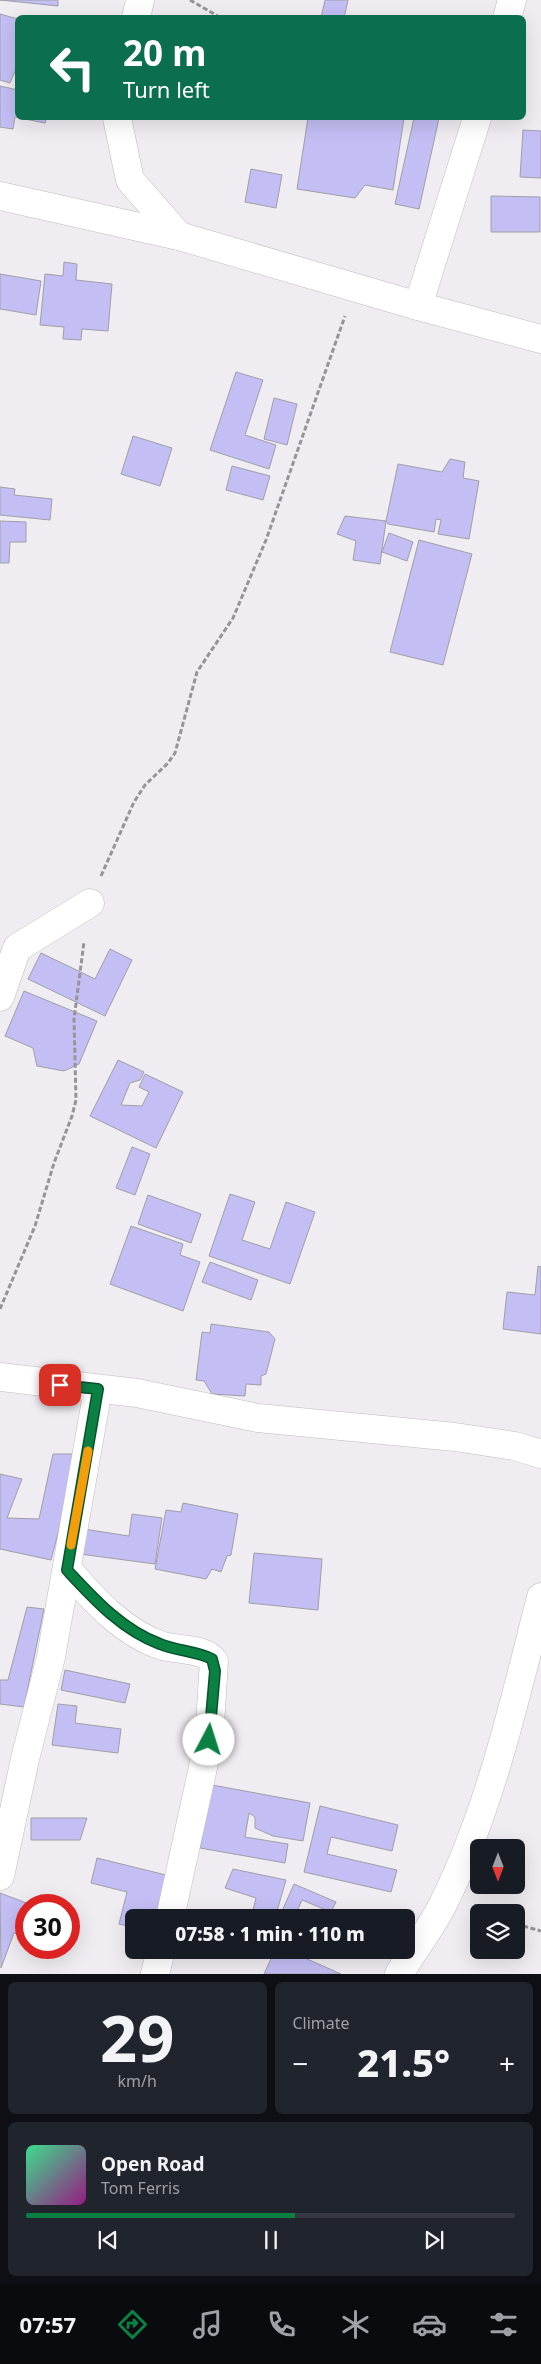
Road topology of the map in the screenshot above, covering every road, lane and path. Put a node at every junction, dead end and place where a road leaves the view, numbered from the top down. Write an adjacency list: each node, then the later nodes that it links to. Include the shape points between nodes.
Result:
1 (140, 0): 4 (street)
2 (190, 0): 5 (path)
3 (512, 0): 6 (street)
4 (137, 15)
5 (216, 15)
6 (508, 15)
7 (117, 120): 10 (street, via 130,180)
8 (476, 120): 12 (street)
9 (0, 196): 10 (street)
10 (178, 236): 11 (street)
11 (355, 287): 12 (street); 14 (path, via 233,618 197,672 175,753 134,802)
12 (418, 306): 13 (street)
13 (541, 339)
14 (90, 902): 15 (street, via 17,948); 16 (path, via 74,1019 76,1100 35,1226)
15 (0, 997)
16 (0, 1309)
17 (0, 1377): 18 (street)
18 (98, 1389): 19 (street, via 137,1393 258,1418 455,1438 515,1446); 20 (street)
19 (541, 1454)
20 (67, 1570): 23 (street, via 51,1657); 24 (street, via 95,1601 135,1633 163,1646 203,1654 214,1661 209,1740)
21 (541, 1597): 22 (street)
22 (536, 1644): 29 (street, via 467,1851 444,1903)
23 (0, 1876)
24 (172, 1909)
25 (525, 1927): 26 (path)
26 (541, 1931)
27 (159, 1959): 28 (street)
28 (155, 1974)
29 (399, 1974)

